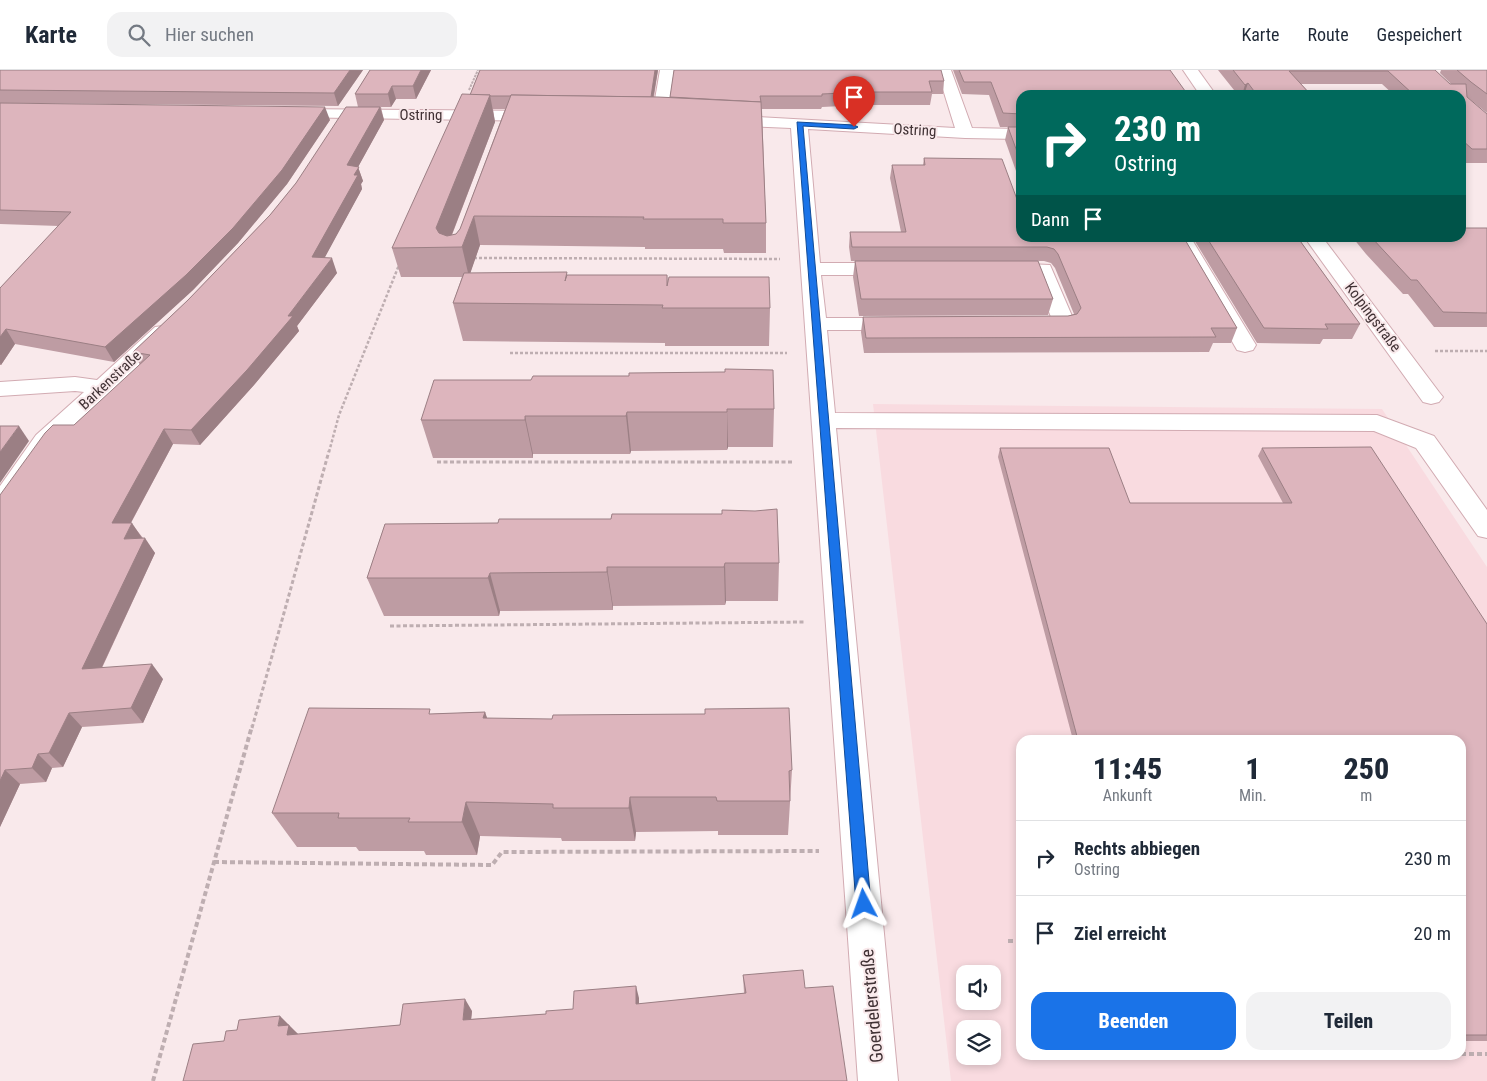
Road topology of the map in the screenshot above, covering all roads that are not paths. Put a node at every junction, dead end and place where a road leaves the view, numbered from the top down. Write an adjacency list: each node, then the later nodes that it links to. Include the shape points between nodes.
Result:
1 (666, 70): 10 (street)
2 (944, 70): 15 (street)
3 (1190, 70): 4 (street)
4 (1204, 90)
5 (358, 92): 13 (street)
6 (274, 114): 13 (street, Ostring)
7 (507, 116): 8 (street, Ostring); 13 (street, Ostring); 16 (street)
8 (555, 116)
9 (641, 117): 10 (street)
10 (660, 117): 11 (street)
11 (680, 118)
12 (710, 120): 14 (street, Ostring)
13 (339, 123)
14 (799, 124): 15 (street, Ostring); 20 (street, Goerdelerstraße)
15 (965, 133): 17 (street, Ostring)
16 (500, 134)
17 (1016, 134)
18 (1184, 242): 27 (street)
19 (1317, 242): 30 (street, Kolpingstraße)
20 (811, 264): 21 (street); 24 (street, Goerdelerstraße)
21 (908, 269)
22 (985, 269): 26 (street, via 1043,268 1064,324)
23 (180, 316): 28 (street, Barkenstraße)
24 (816, 324): 25 (street); 31 (street, Goerdelerstraße)
25 (915, 324)
26 (1014, 324)
27 (1245, 344)
28 (102, 388): 29 (street, via 75,384); 32 (street, Barkenstraße, via 45,441)
29 (0, 389)
30 (1431, 396)
31 (824, 420): 33 (street, via 1377,423 1425,442); 34 (street, Goerdelerstraße)
32 (0, 505)
33 (1487, 529)
34 (878, 1081)

